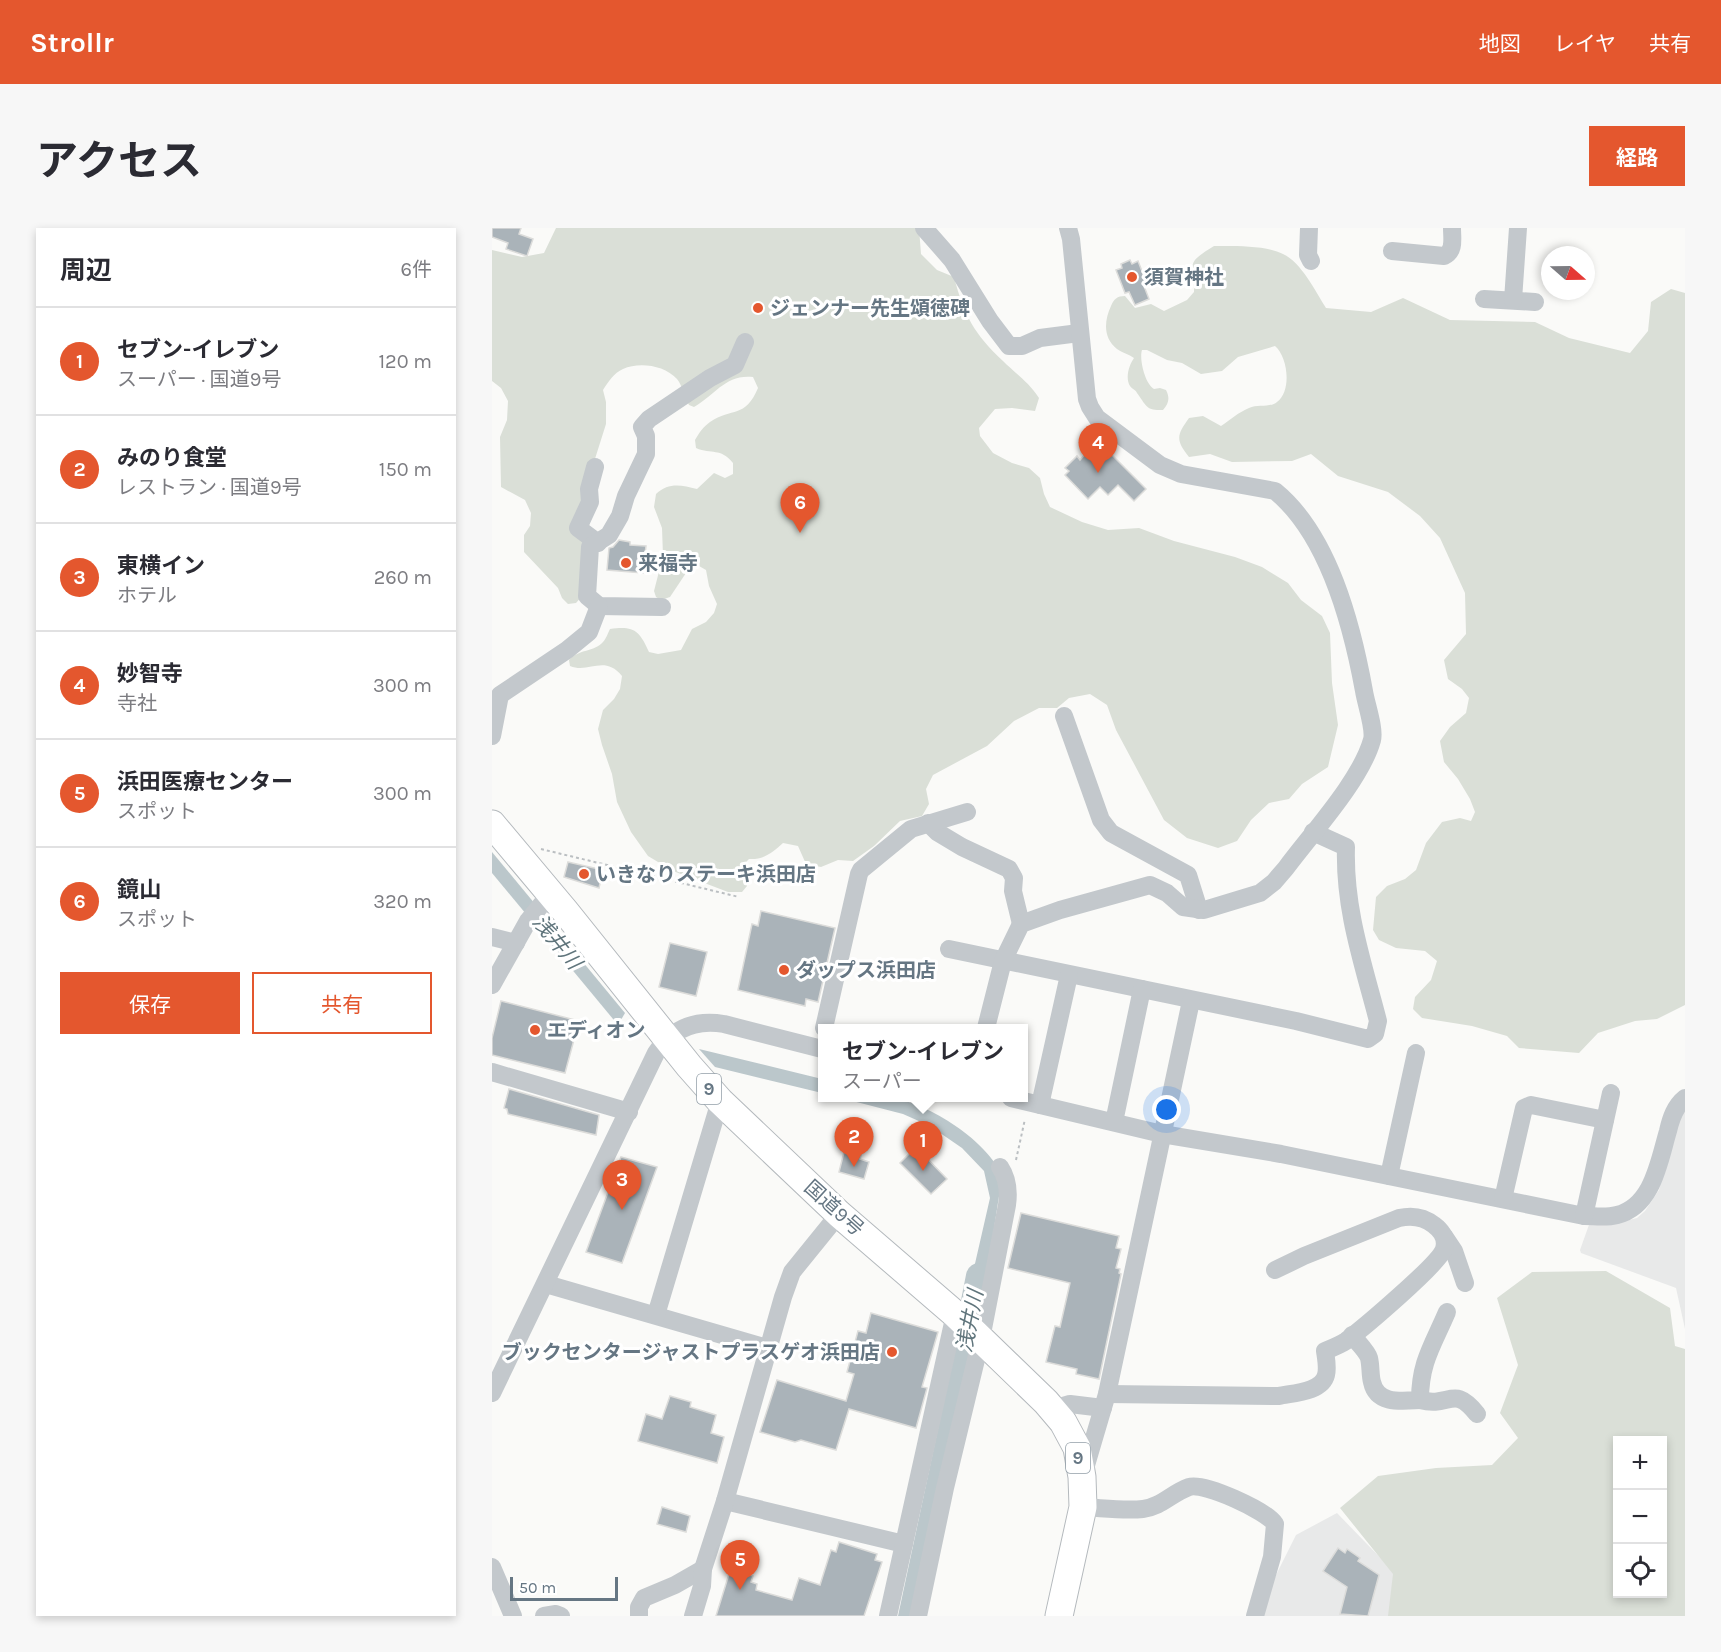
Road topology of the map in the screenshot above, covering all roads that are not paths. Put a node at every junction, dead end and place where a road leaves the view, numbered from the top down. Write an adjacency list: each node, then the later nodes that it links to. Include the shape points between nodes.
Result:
1 (924, 228): 11 (street, via 952,260 1009,346)
2 (1068, 228): 11 (street)
3 (1309, 228): 7 (street)
4 (1452, 228): 6 (street, via 1448,255)
5 (1518, 228): 9 (street)
6 (1392, 251)
7 (1311, 261)
8 (1484, 299): 9 (street)
9 (1513, 300): 10 (street)
10 (1535, 302)
11 (1079, 333): 22 (street, via 1087,399 1097,418 1160,465 1181,474 1275,491 1311,533 1321,551 1351,629 1373,737 1354,777)
12 (746, 342): 14 (street, via 735,365 648,419 642,427 646,454 620,516 609,535)
13 (595, 467): 14 (street, via 590,502 578,528)
14 (598, 543): 15 (street, via 590,547 587,596)
15 (599, 606): 16 (street); 18 (street, via 590,632 500,694)
16 (662, 607)
17 (1064, 716): 24 (street, via 1101,820 1111,834 1188,875)
18 (492, 736)
19 (968, 812): 20 (street)
20 (928, 823): 25 (street, via 962,847 1009,869); 34 (street, via 903,834 859,874)
21 (492, 824): 23 (highway, 国道9号 / 9)
22 (1313, 832): 24 (street, via 1274,882 1260,893); 33 (street, via 1347,847 1353,932 1378,1021 1375,1034 1368,1039)
23 (545, 900): 27 (street); 36 (highway, 国道9号 / 9)
24 (1199, 909): 25 (street, via 1183,907 1150,885)
25 (1021, 924): 29 (street)
26 (492, 937): 27 (street)
27 (516, 943): 31 (street)
28 (949, 949): 29 (street)
29 (1003, 960): 30 (street); 35 (street)
30 (1069, 975): 32 (street); 44 (street)
31 (492, 985)
32 (1142, 989): 33 (street); 47 (street)
33 (1191, 1001): 48 (street)
34 (825, 1024)
35 (987, 1024)
36 (666, 1038): 37 (street, via 709,1022); 42 (highway, 国道9号 / 9); 45 (street)
37 (818, 1044)
38 (1416, 1053): 50 (street)
39 (492, 1072): 45 (street)
40 (1611, 1093): 46 (street)
41 (1685, 1098): 53 (street, via 1672,1117 1643,1198 1618,1215)
42 (720, 1101): 52 (highway, 国道9号 / 9); 59 (street)
43 (1028, 1102): 44 (street)
44 (1035, 1103): 47 (street)
45 (628, 1112): 57 (street)
46 (1605, 1120): 51 (street, via 1531,1105 1524,1108); 53 (street)
47 (1114, 1122): 48 (street)
48 (1162, 1134): 50 (street); 65 (street)
49 (1000, 1167): 60 (street, via 1006,1176 1007,1205)
50 (1389, 1176): 51 (street)
51 (1503, 1199): 53 (street)
52 (839, 1214): 60 (highway, 国道9号 / 9); 62 (street, via 792,1272)
53 (1584, 1216)
54 (1444, 1236): 55 (street, via 1428,1221 1409,1216); 56 (street, via 1454,1251); 61 (street, via 1444,1248 1432,1266)
55 (1275, 1269)
56 (1465, 1283)
57 (546, 1284): 59 (street); 63 (street)
58 (1447, 1312): 64 (street, via 1424,1364)
59 (656, 1315): 62 (street)
60 (968, 1328): 66 (highway, 国道9号 / 9); 71 (street); 81 (street, via 945,1488)
61 (1352, 1335): 64 (street, via 1369,1357 1371,1380 1377,1393 1390,1401); 65 (street, via 1326,1351 1324,1381 1305,1391 1279,1396)
62 (767, 1348): 69 (street)
63 (492, 1393)
64 (1420, 1400): 67 (street, via 1458,1397 1466,1400)
65 (1105, 1401): 66 (street); 68 (street)
66 (1053, 1409): 68 (highway, 国道9号 / 9, via 1077,1448)
67 (1477, 1414)
68 (1082, 1477): 70 (highway, 国道9号 / 9)
69 (725, 1501): 71 (street); 73 (street)
70 (1083, 1507): 82 (highway, 国道9号 / 9); 83 (street, via 1143,1509 1162,1504 1195,1486 1220,1492 1267,1515 1275,1524 1275,1545)
71 (904, 1544): 80 (street)
72 (492, 1567): 76 (street)
73 (703, 1569): 74 (street); 75 (street)
74 (675, 1585): 75 (street, via 686,1592); 79 (street, via 644,1598)
75 (694, 1611)
76 (513, 1616)
77 (544, 1616): 78 (street)
78 (561, 1616)
79 (639, 1616)
80 (888, 1616)
81 (918, 1616)
82 (1059, 1616)
83 (1255, 1616)

